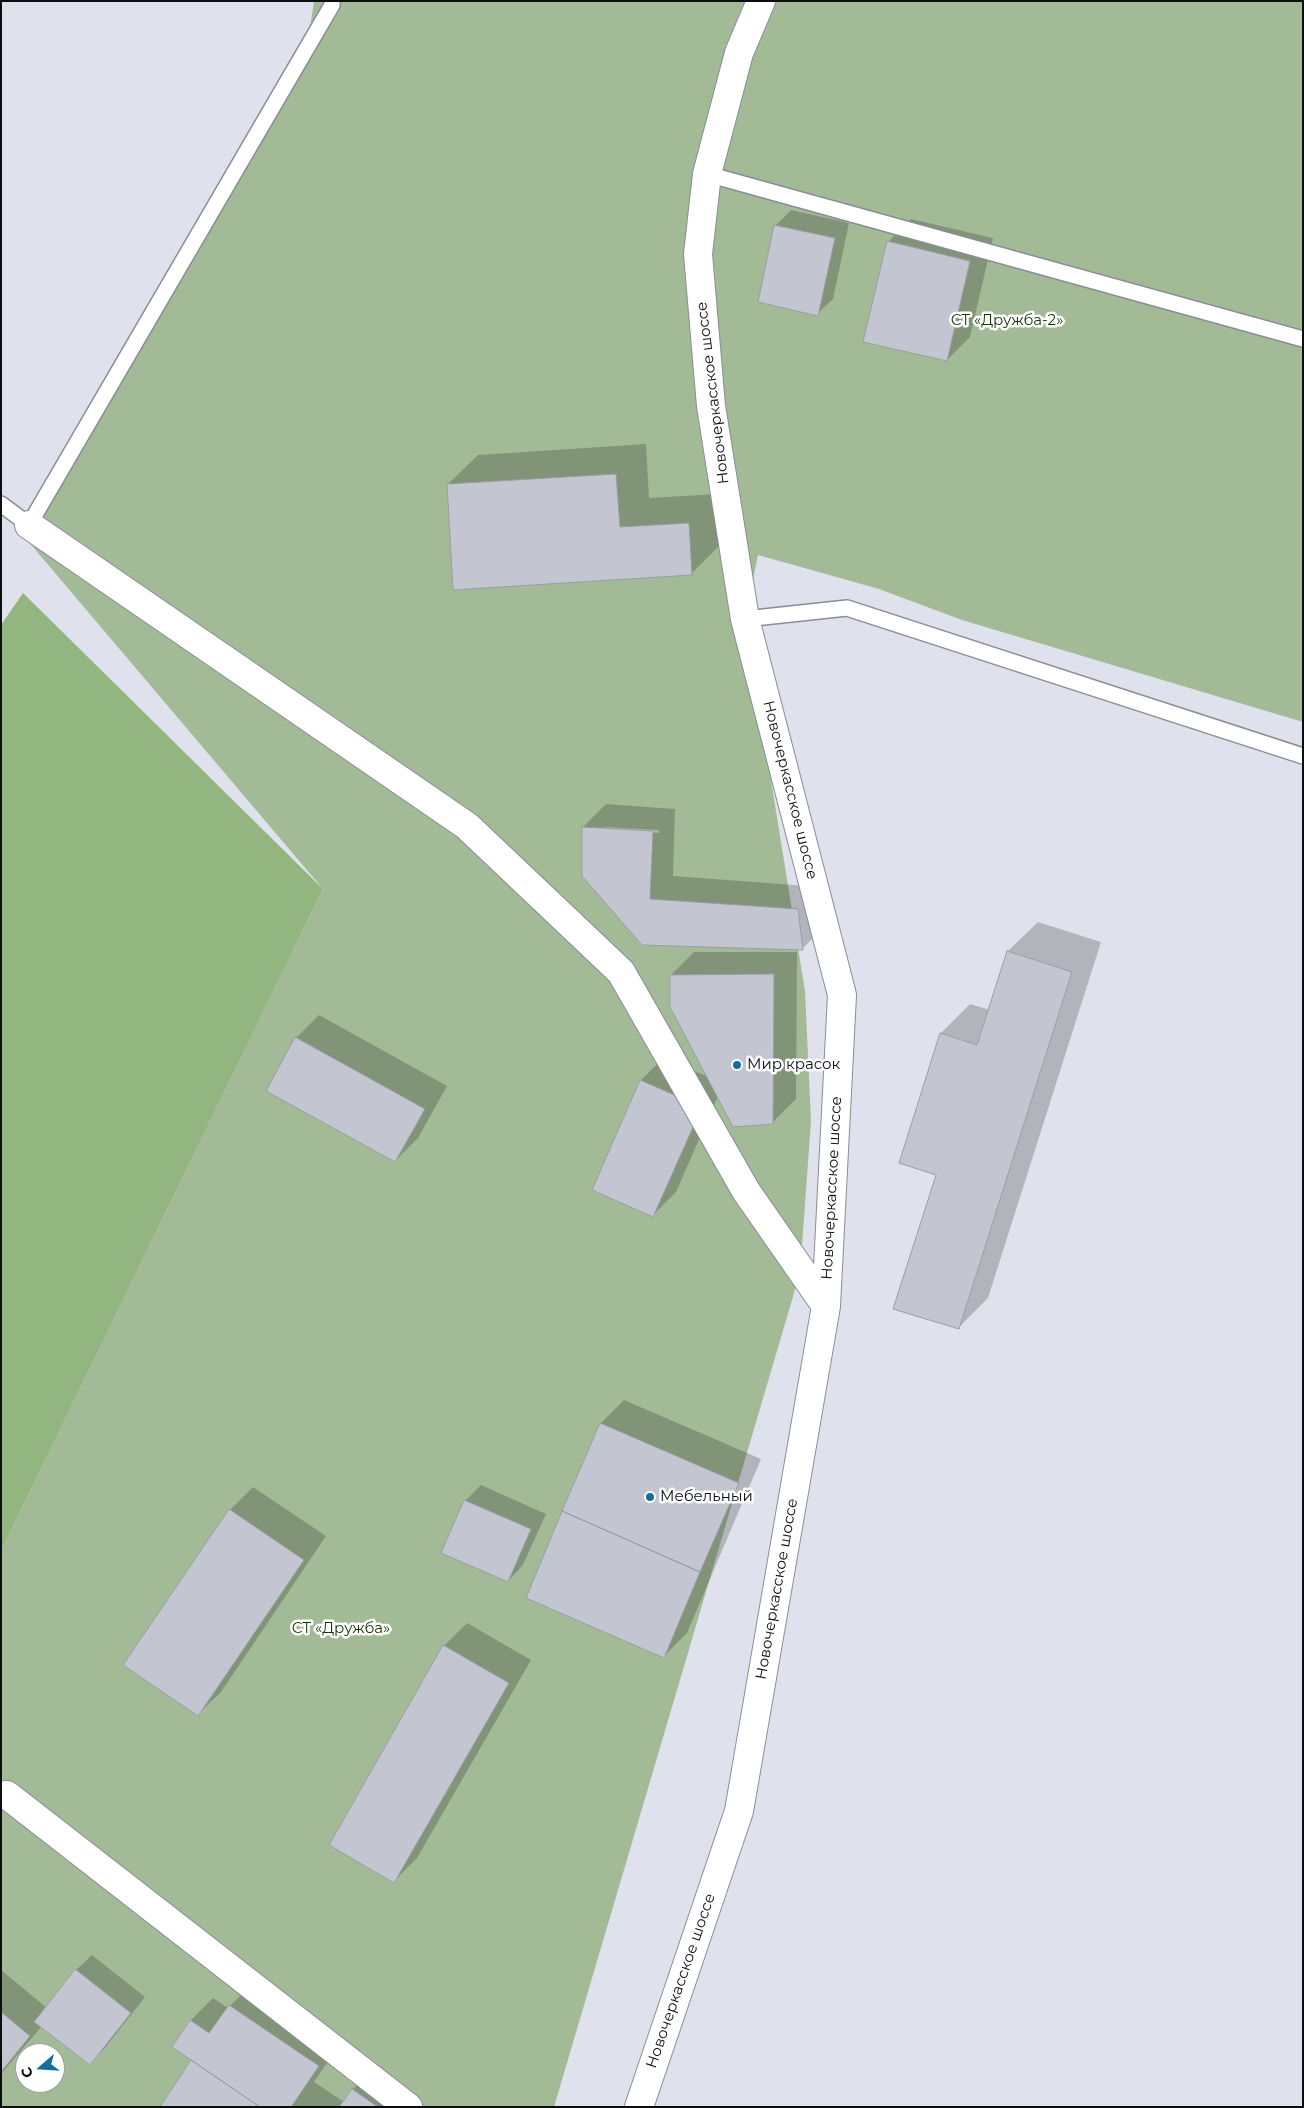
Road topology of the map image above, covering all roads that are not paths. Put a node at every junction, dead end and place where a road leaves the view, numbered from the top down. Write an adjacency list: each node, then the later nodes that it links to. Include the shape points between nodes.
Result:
1 (332, 1): 6 (lane)
2 (761, 1): 3 (street, Новочеркасское шоссе, via 739,53)
3 (707, 174): 4 (lane); 7 (street, Новочеркасское шоссе, via 698,254 699,273 711,406)
4 (1303, 339)
5 (1, 504): 6 (lane)
6 (29, 525): 9 (street, via 467,826 621,972 746,1191)
7 (745, 619): 8 (lane, via 847,608); 9 (street, Новочеркасское шоссе, via 842,995)
8 (1303, 756)
9 (826, 1306): 12 (street, Новочеркасское шоссе, via 739,1811)
10 (7, 1795): 11 (street)
11 (408, 2107)
12 (639, 2107)

